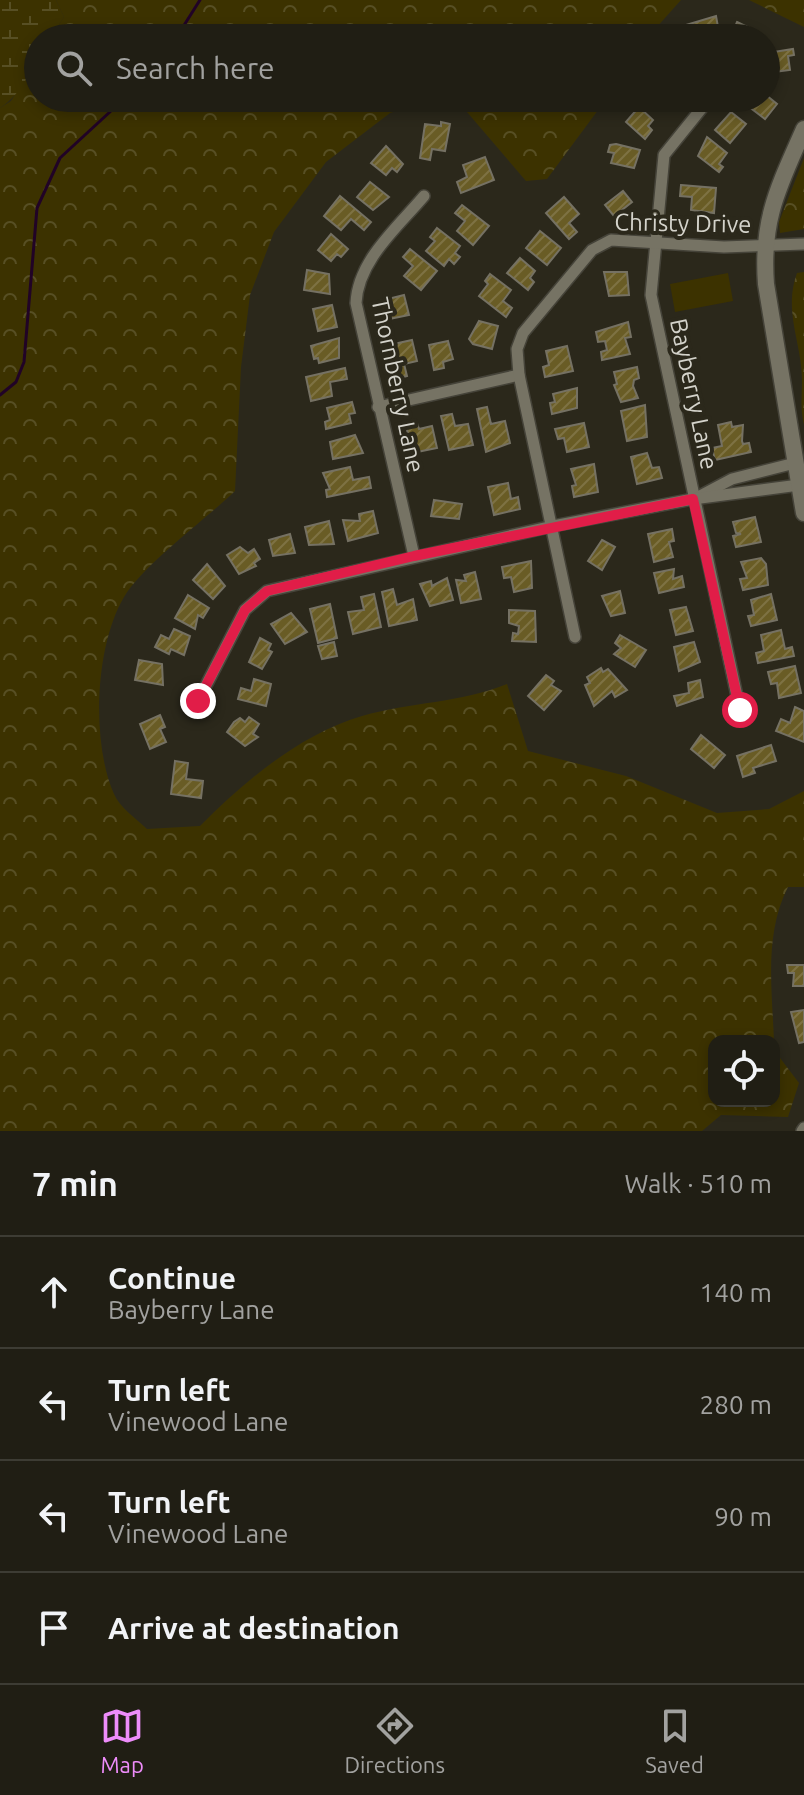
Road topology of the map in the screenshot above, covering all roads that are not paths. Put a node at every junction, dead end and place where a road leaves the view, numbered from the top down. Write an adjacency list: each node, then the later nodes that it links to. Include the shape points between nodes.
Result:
1 (699, 112): 4 (street, Bayberry Lane, via 664,155)
2 (804, 129): 6 (street, via 773,203)
3 (424, 196): 8 (street, Thornberry Lane, via 366,265 356,285)
4 (656, 243): 6 (street, Christy Drive); 7 (street, Christy Drive, via 611,240 592,250 523,333 517,349); 11 (street, Bayberry Lane, via 651,295)
5 (804, 244): 6 (street, Christy Drive)
6 (763, 246): 9 (street)
7 (519, 375): 8 (street); 13 (street, Christy Drive)
8 (378, 407): 14 (street, Thornberry Lane)
9 (795, 463): 10 (street); 11 (street, via 732,479)
10 (799, 485): 11 (street); 12 (street)
11 (693, 499): 13 (street); 17 (street, Bayberry Lane)
12 (804, 513)
13 (553, 526): 14 (street); 15 (street, Christy Drive)
14 (414, 556): 16 (street, via 267,591 245,610)
15 (575, 637)
16 (198, 701)
17 (740, 710)

